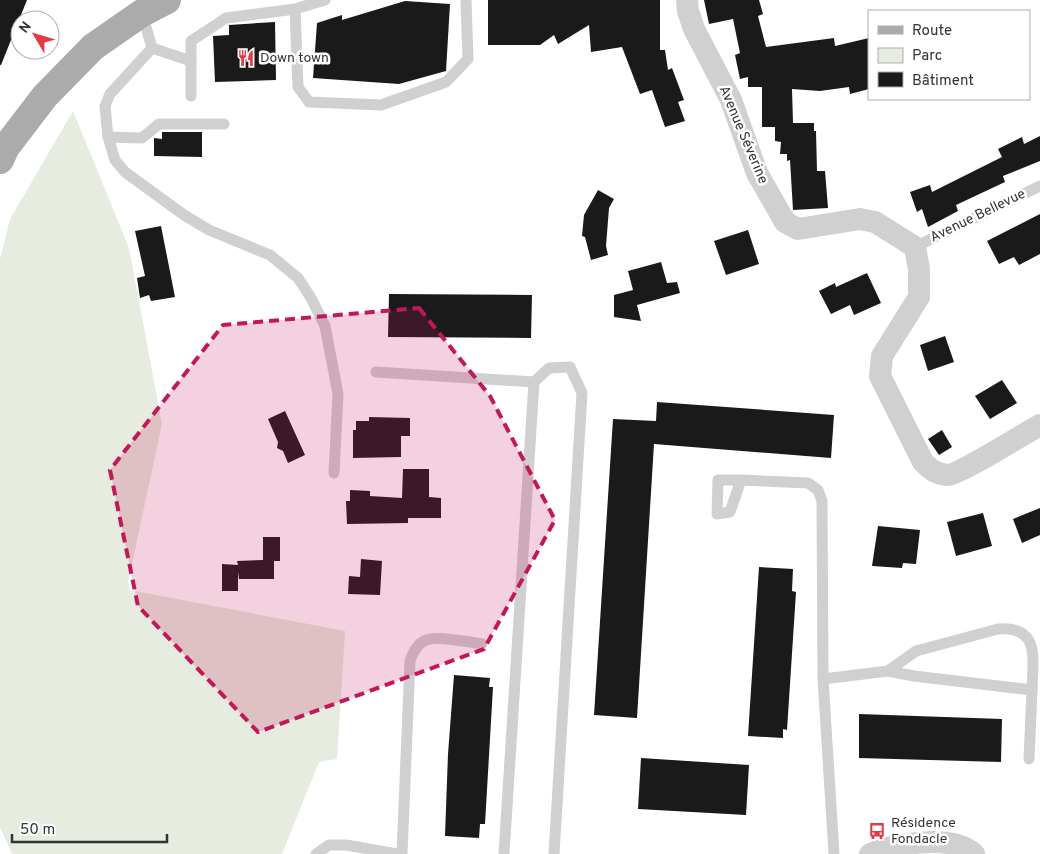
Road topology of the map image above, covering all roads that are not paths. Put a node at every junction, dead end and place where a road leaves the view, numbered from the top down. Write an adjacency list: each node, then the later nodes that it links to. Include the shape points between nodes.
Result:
1 (324, 0): 5 (lane)
2 (466, 0): 5 (lane, via 468,59 446,82 381,105 309,102 298,87)
3 (688, 0): 13 (street, Avenue Séverine, via 694,29 731,100 757,173 785,222 798,228 860,219 875,222)
4 (156, 5): 6 (lane); 11 (main road, via 92,47 44,96)
5 (295, 9): 7 (lane, via 226,18 191,41)
6 (152, 48): 7 (lane); 10 (lane, via 110,94 105,106)
7 (191, 61): 8 (lane)
8 (191, 96)
9 (224, 124): 10 (lane, via 159,124 142,138)
10 (108, 137): 17 (lane, via 115,160 125,172 209,230 270,254 298,278 312,298 325,326 338,394)
11 (0, 160)
12 (1040, 186): 13 (lane, Avenue Bellevue)
13 (915, 247): 16 (street, via 919,297 882,356 880,376 923,462 934,472 948,475)
14 (376, 372): 15 (lane)
15 (534, 382): 27 (lane); 28 (lane, via 549,368 570,367 582,394)
16 (1040, 424)
17 (334, 473)
18 (741, 480): 21 (lane, via 808,483 818,490 822,501)
19 (482, 644): 26 (lane, via 430,639 413,652)
20 (888, 671): 21 (lane); 22 (lane); 22 (lane, via 916,651 1012,628 1025,633 1034,645)
21 (823, 679): 29 (lane)
22 (1032, 690): 23 (lane)
23 (1029, 759)
24 (316, 854): 25 (lane, via 329,845 346,845)
25 (397, 854)
26 (402, 854)
27 (504, 854)
28 (554, 854)
29 (834, 854)
30 (870, 854): 31 (street, via 900,845 948,842)
31 (974, 854)

